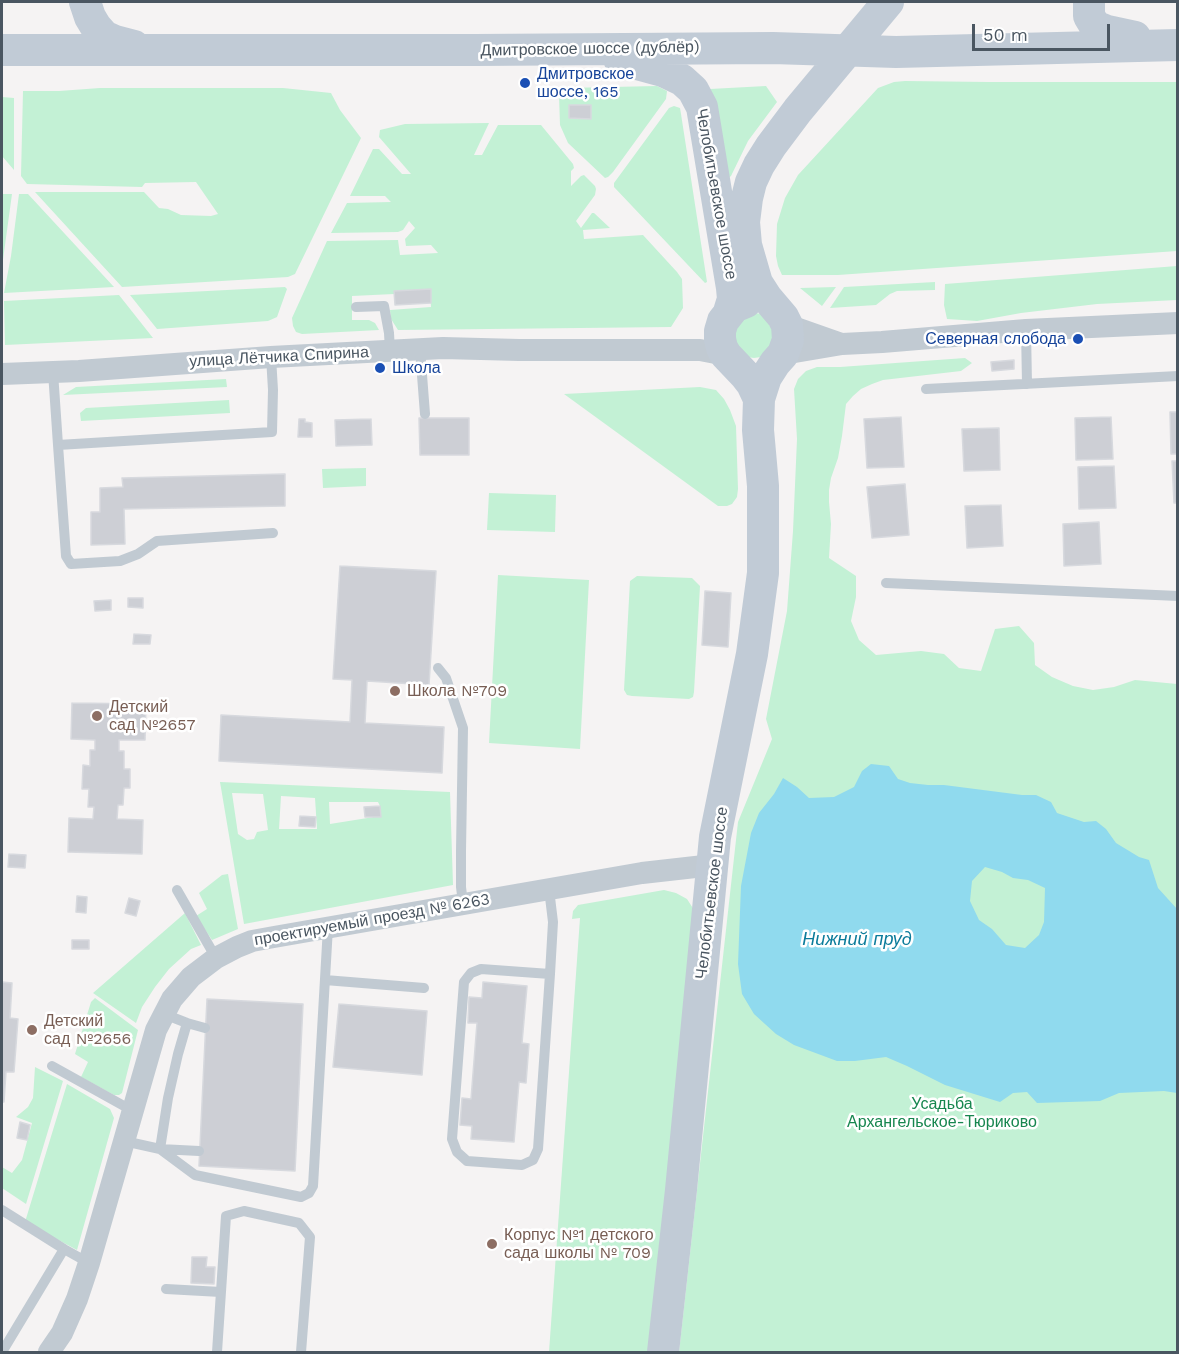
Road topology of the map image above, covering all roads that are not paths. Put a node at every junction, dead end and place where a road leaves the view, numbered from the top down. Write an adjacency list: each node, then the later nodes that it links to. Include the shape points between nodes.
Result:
1 (85, 2): 8 (street, via 104,36)
2 (888, 2): 4 (street, Челобитьевское шоссе)
3 (1089, 2): 5 (street, via 1089,16 1095,26 1107,32)
4 (867, 14): 9 (street, Челобитьевское шоссе)
5 (1178, 45): 9 (street, Дмитровское шоссе (дублёр))
6 (581, 48): 8 (street, Дмитровское шоссе (дублёр)); 9 (street, Дмитровское шоссе (дублёр)); 14 (street, Челобитьевское шоссе, via 682,80 702,107 733,299)
7 (2, 50): 8 (street, Дмитровское шоссе (дублёр))
8 (166, 51)
9 (847, 51): 13 (street, Челобитьевское шоссе, via 771,146 751,182 747,198 747,245 757,283)
10 (356, 307): 16 (lane, via 384,306)
11 (1178, 322): 12 (street, Челобитьевское шоссе)
12 (1026, 330): 13 (street, Челобитьевское шоссе, via 842,344); 21 (lane)
13 (781, 338): 14 (street, via 764,368 753,370 746,369); 14 (street, Челобитьевское шоссе, via 767,304 754,301 740,304); 23 (street, Челобитьевское шоссе)
14 (722, 343): 15 (street, улица Лётчика Спирина); 23 (street)
15 (420, 349): 16 (street, улица Лётчика Спирина); 24 (lane)
16 (390, 351): 17 (street, улица Лётчика Спирина)
17 (271, 357): 18 (street, улица Лётчика Спирина); 25 (lane, via 272,432)
18 (53, 372): 19 (street, улица Лётчика Спирина); 25 (lane)
19 (2, 374)
20 (1178, 376): 21 (lane)
21 (1028, 384): 22 (lane)
22 (926, 388)
23 (759, 399): 30 (street, Челобитьевское шоссе, via 763,573)
24 (425, 414)
25 (58, 445): 26 (lane, via 66,556 71,564 120,561 157,541)
26 (273, 533)
27 (886, 583): 28 (lane)
28 (1178, 596)
29 (438, 668): 33 (lane, via 446,678 463,728)
30 (713, 865): 31 (street, проектируемый проезд № 6263); 56 (street, Челобитьевское шоссе)
31 (549, 888): 33 (street, проектируемый проезд № 6263); 36 (lane, via 553,922)
32 (177, 890): 35 (lane)
33 (463, 903): 34 (street, проектируемый проезд № 6263)
34 (328, 927): 35 (street, проектируемый проезд № 6263, via 252,941); 37 (lane)
35 (216, 958): 39 (street, проектируемый проезд № 6263, via 191,977)
36 (550, 974): 36 (lane, via 538,1149 533,1160 522,1165 467,1161 457,1152 452,1139 464,982 471,972 481,969)
37 (325, 980): 38 (lane); 45 (lane, via 313,1186 309,1192 301,1197 195,1175)
38 (424, 988)
39 (165, 1014): 40 (lane); 43 (street, проектируемый проезд № 6263, via 156,1030)
40 (187, 1023): 41 (lane); 45 (lane)
41 (205, 1028)
42 (52, 1066): 43 (lane)
43 (133, 1111): 44 (street, проектируемый проезд № 6263)
44 (124, 1141): 45 (lane); 49 (street, проектируемый проезд № 6263)
45 (160, 1149): 46 (lane)
46 (199, 1151)
47 (2, 1210): 48 (lane)
48 (64, 1250): 49 (lane); 52 (lane)
49 (89, 1263): 53 (street, проектируемый проезд № 6263, via 62,1334)
50 (166, 1288): 51 (lane)
51 (221, 1292): 54 (lane); 55 (lane, via 226,1216 244,1211 299,1223 310,1237)
52 (2, 1352)
53 (49, 1353)
54 (216, 1353)
55 (301, 1353)
56 (663, 1353)

